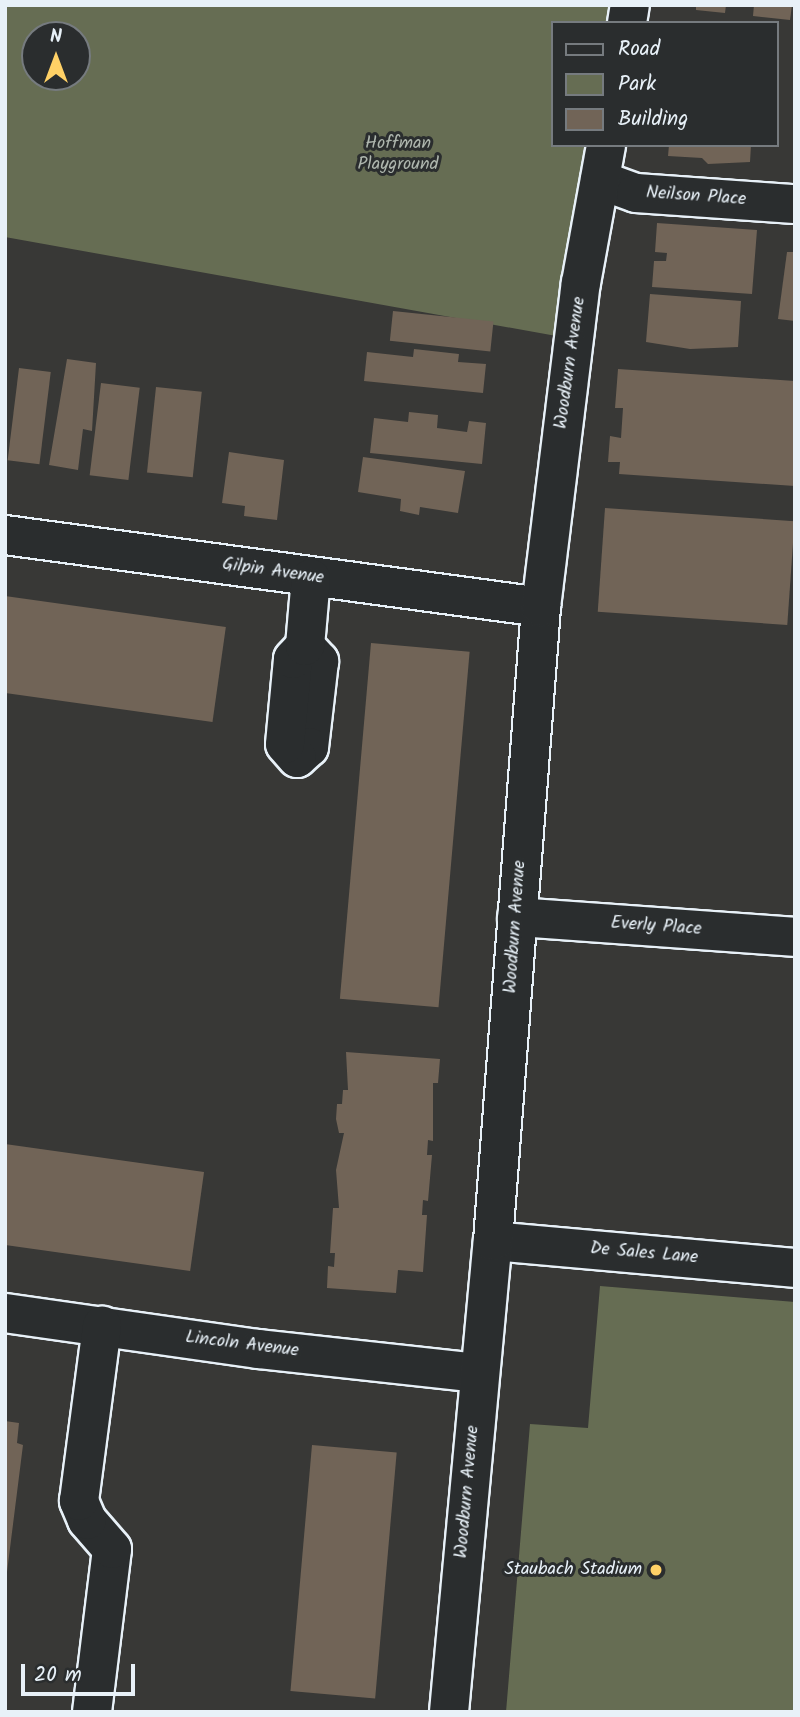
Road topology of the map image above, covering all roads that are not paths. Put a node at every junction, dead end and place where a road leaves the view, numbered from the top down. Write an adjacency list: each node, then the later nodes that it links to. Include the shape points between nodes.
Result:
1 (603, 163): 2 (street, Neilson Place, via 636,192); 5 (street, Woodburn Avenue, via 573,339)
2 (795, 204)
3 (5, 535): 4 (street, Gilpin Avenue)
4 (311, 578): 5 (street, Gilpin Avenue); 6 (street)
5 (541, 607): 7 (street, Woodburn Avenue)
6 (304, 646)
7 (517, 917): 8 (street, Everly Place); 9 (street, Woodburn Avenue)
8 (795, 937)
9 (493, 1241): 10 (street, De Sales Lane); 13 (street, Woodburn Avenue)
10 (795, 1268)
11 (5, 1313): 12 (street, Lincoln Avenue)
12 (102, 1326): 13 (street, Lincoln Avenue); 14 (street, via 79,1501 87,1520 112,1549)
13 (479, 1373): 15 (street, Woodburn Avenue)
14 (92, 1712)
15 (449, 1712)

